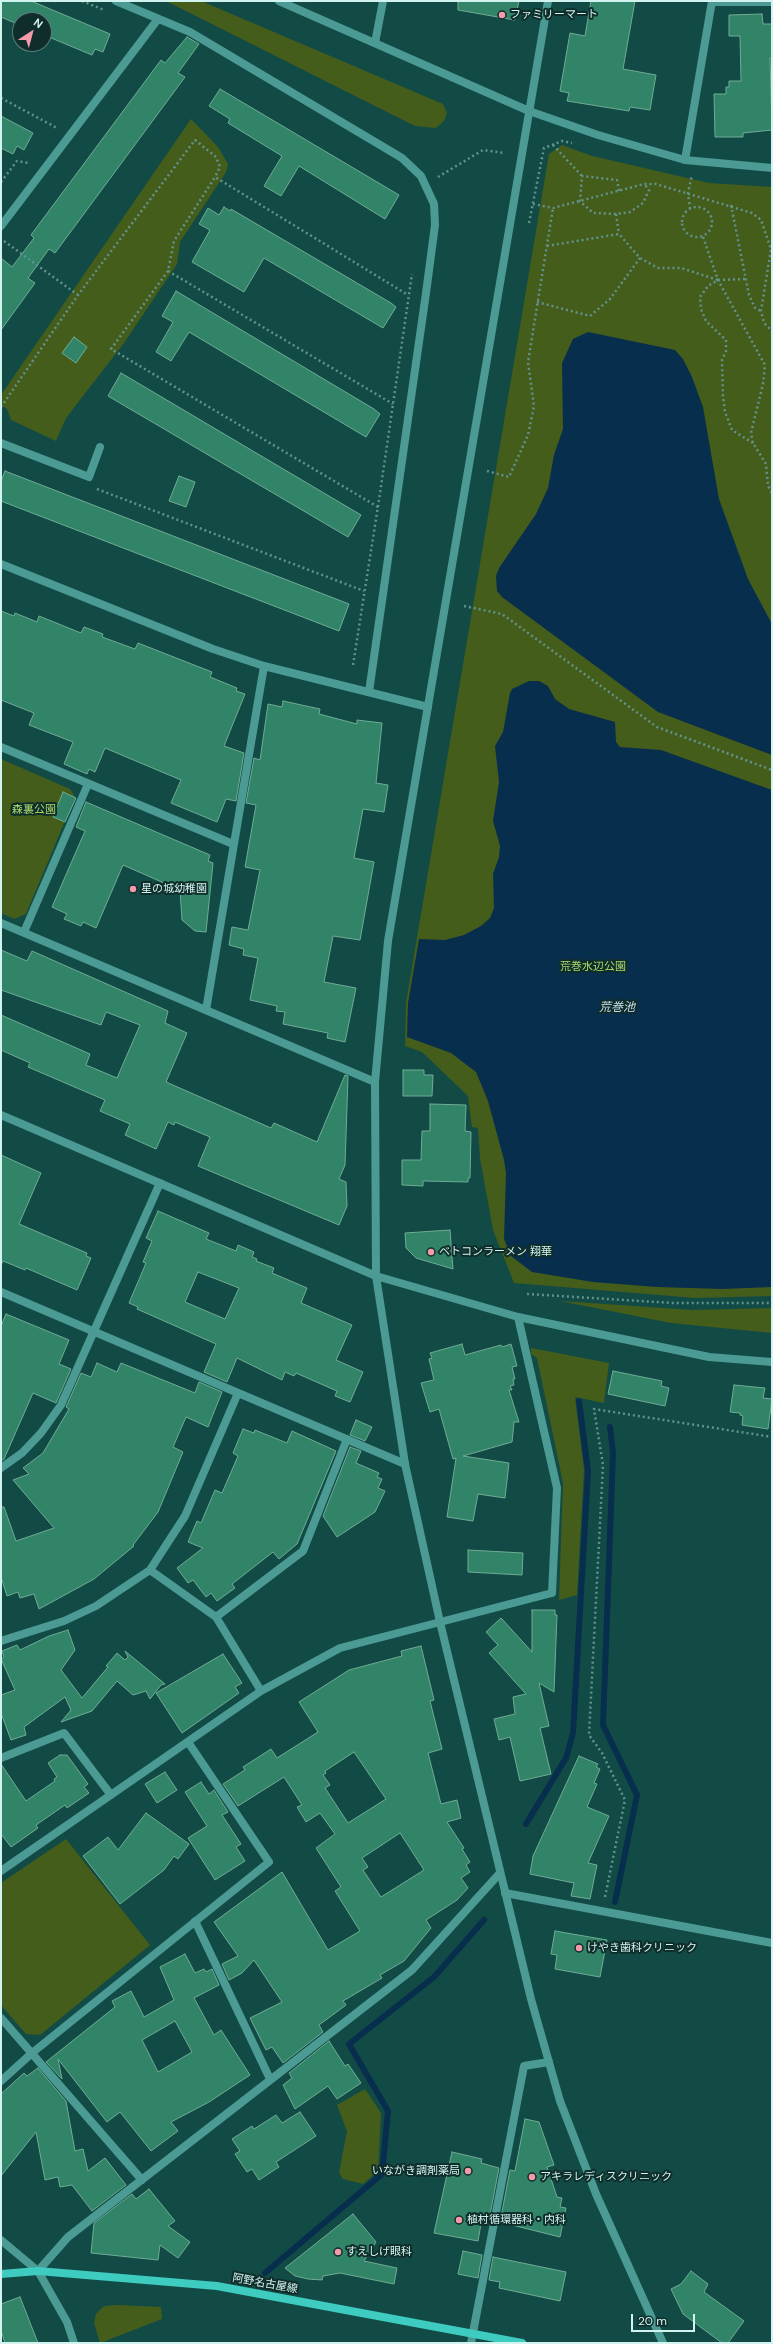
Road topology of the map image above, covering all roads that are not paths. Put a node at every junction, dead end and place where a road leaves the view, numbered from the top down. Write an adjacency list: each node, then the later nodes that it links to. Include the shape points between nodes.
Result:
1 (116, 1): 7 (street)
2 (279, 1): 8 (street)
3 (383, 1): 8 (street)
4 (548, 1): 9 (street)
5 (712, 1): 6 (street); 10 (street)
6 (772, 2)
7 (158, 19): 12 (street); 17 (street, via 197,36 402,158 421,176 434,204 435,225)
8 (375, 43): 9 (street)
9 (529, 111): 10 (street, via 598,135); 18 (street)
10 (685, 160): 11 (street)
11 (772, 168)
12 (1, 226)
13 (1, 444): 14 (street, via 89,477)
14 (100, 447)
15 (1, 564): 16 (street, via 213,649)
16 (264, 666): 17 (street); 21 (street)
17 (369, 692): 18 (street)
18 (428, 707): 25 (street, via 388,941)
19 (1, 747): 20 (street)
20 (88, 784): 21 (street); 23 (street)
21 (233, 844): 24 (street)
22 (1, 923): 23 (street)
23 (24, 932): 24 (street)
24 (206, 1010): 25 (street)
25 (375, 1082): 28 (street)
26 (1, 1114): 27 (street)
27 (160, 1183): 28 (street); 31 (street)
28 (376, 1276): 30 (street); 35 (street)
29 (1, 1292): 31 (street)
30 (518, 1317): 32 (street, via 709,1357); 39 (street, via 557,1488 552,1593)
31 (94, 1332): 33 (street); 36 (street, via 61,1405 41,1433 22,1453)
32 (772, 1362)
33 (238, 1393): 34 (street); 37 (street, via 184,1516)
34 (347, 1439): 35 (street); 38 (street, via 303,1551)
35 (405, 1464): 39 (street)
36 (1, 1468)
37 (150, 1570): 38 (street); 40 (street, via 96,1606 64,1622)
38 (216, 1617): 41 (street)
39 (440, 1622): 41 (street, via 340,1648); 46 (street)
40 (1, 1640)
41 (261, 1690): 42 (street)
42 (188, 1742): 44 (street); 48 (street, via 269,1862)
43 (1, 1758): 44 (street, via 64,1733)
44 (111, 1795): 45 (street)
45 (1, 1871)
46 (500, 1873): 47 (street); 53 (street, via 412,1970)
47 (504, 1893): 49 (street); 52 (street)
48 (195, 1921): 51 (street); 53 (street)
49 (772, 1943)
50 (1, 2018): 51 (street)
51 (32, 2053): 54 (street); 55 (street)
52 (549, 2062): 59 (street, via 524,2066); 63 (street, via 560,2101 596,2194)
53 (270, 2079): 55 (street)
54 (1, 2081)
55 (142, 2180): 57 (street, via 68,2237)
56 (1, 2240): 57 (street)
57 (38, 2270): 58 (main road, 阿野名古屋線); 59 (main road, 阿野名古屋線, via 217,2286); 60 (street, via 67,2322)
58 (1, 2274)
59 (473, 2334): 61 (street); 62 (main road, 阿野名古屋線)
60 (74, 2343)
61 (471, 2343)
62 (522, 2343)
63 (663, 2343)

